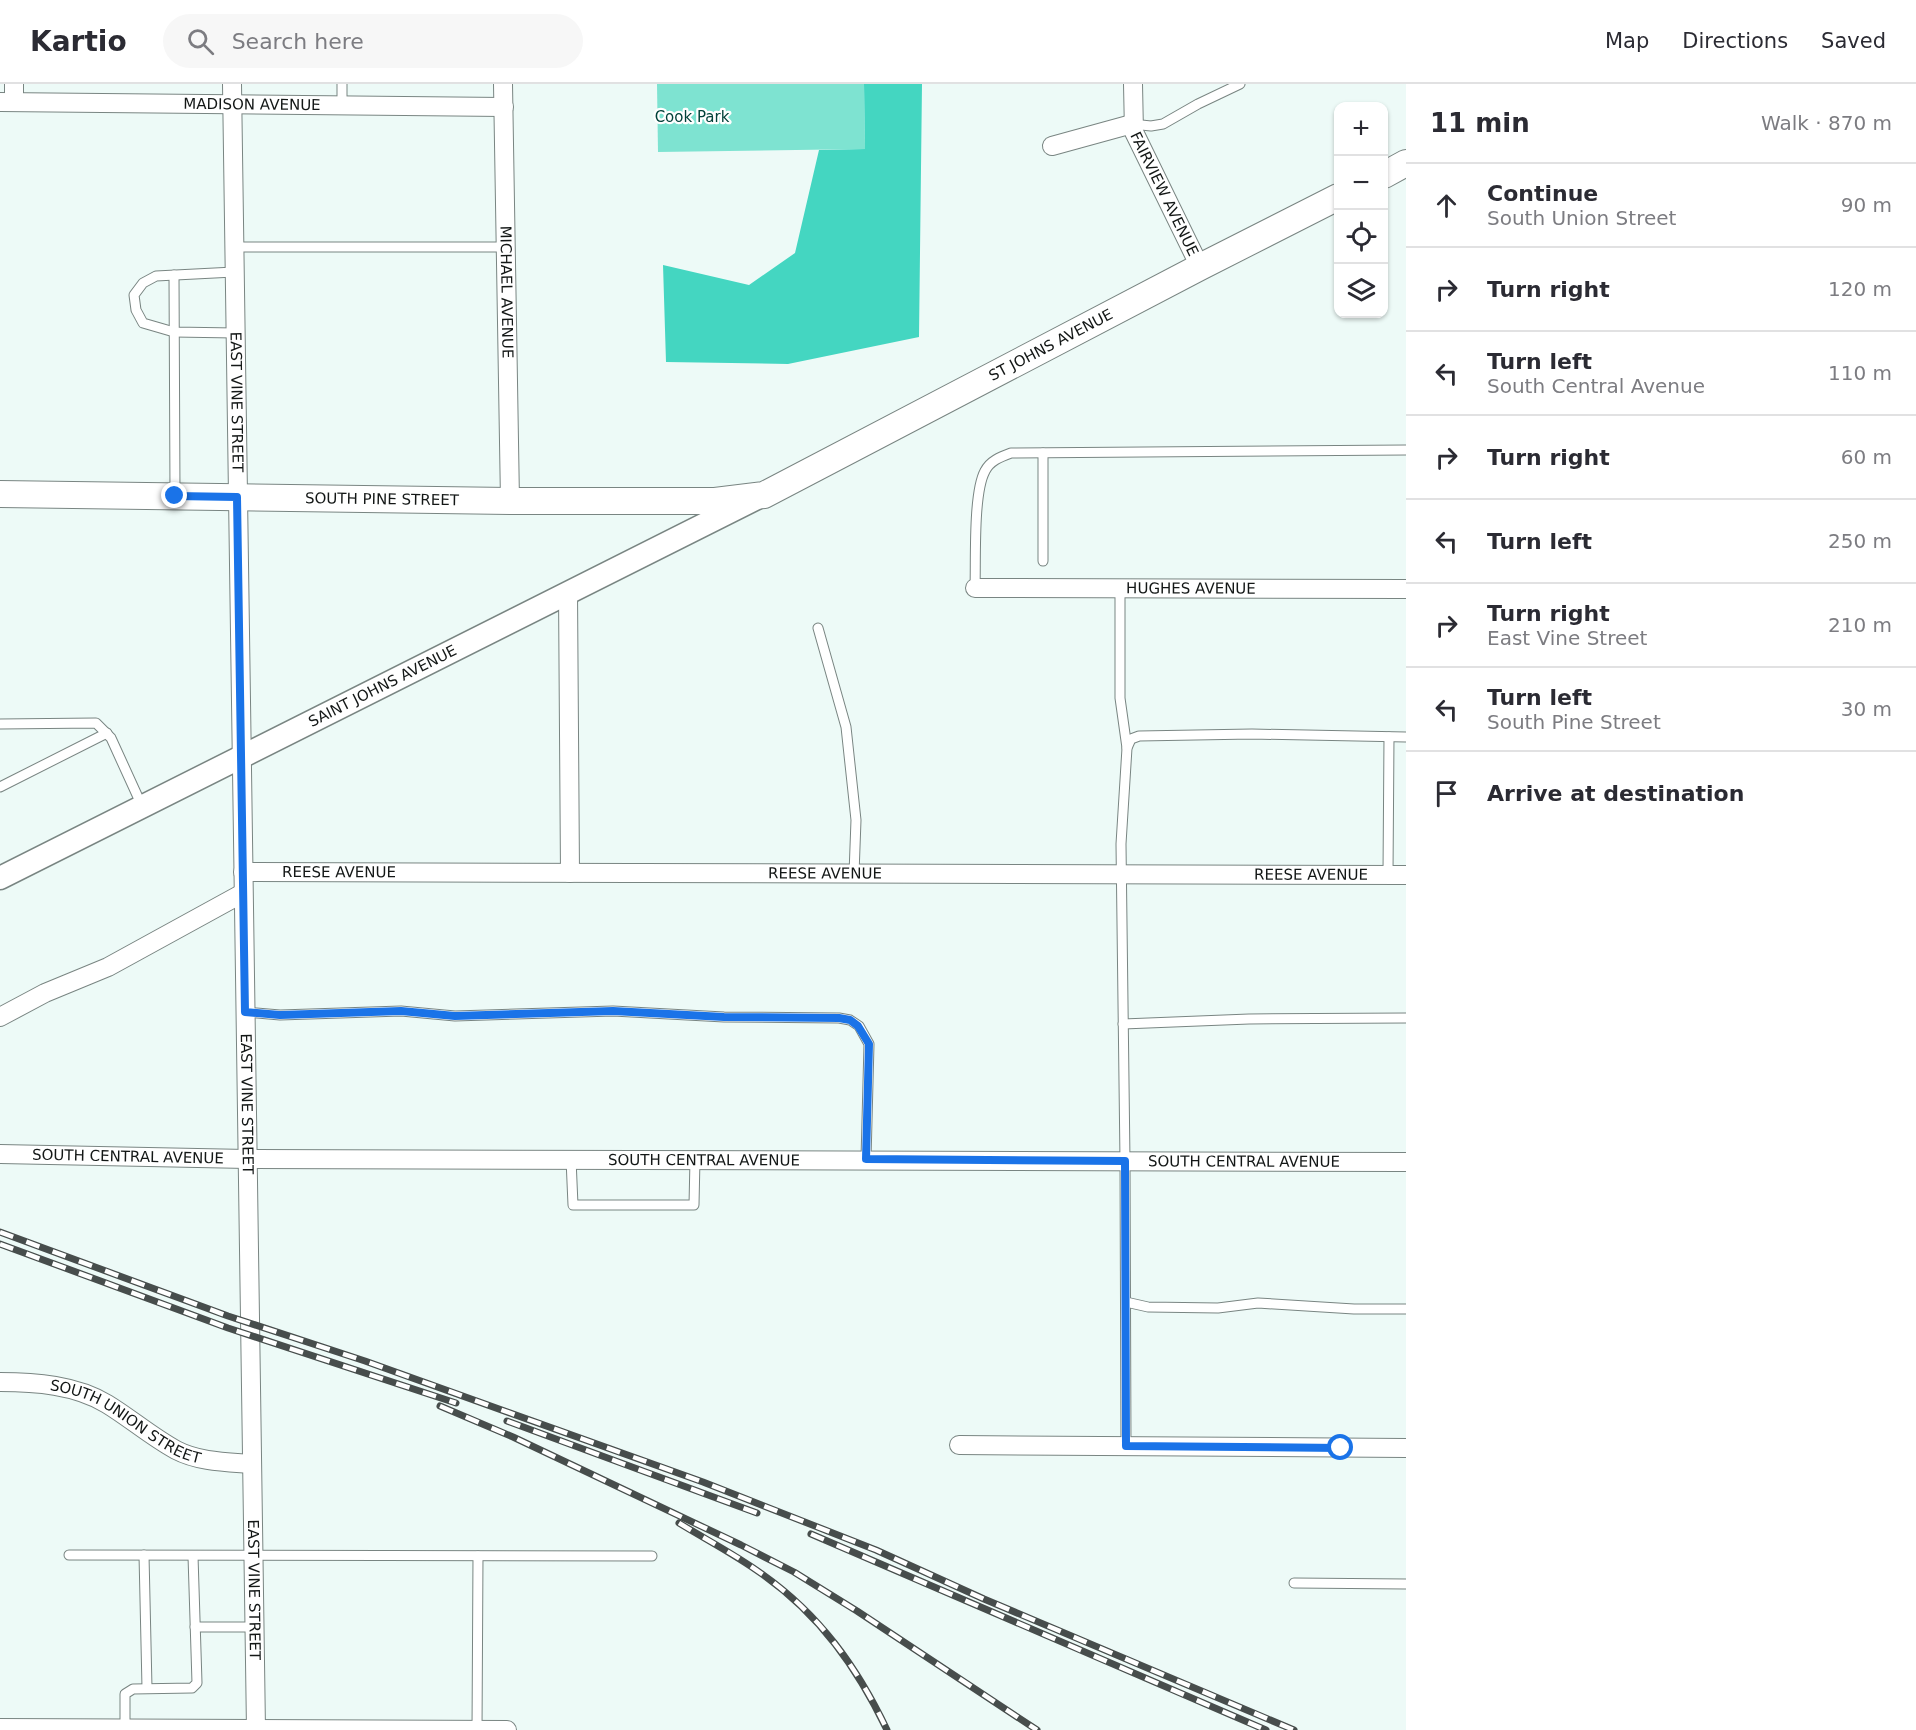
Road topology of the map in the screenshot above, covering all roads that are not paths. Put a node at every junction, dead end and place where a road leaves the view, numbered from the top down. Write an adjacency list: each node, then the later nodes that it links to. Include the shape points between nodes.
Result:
1 (232, 84): 7 (street, EAST VINE STREET)
2 (342, 84): 8 (lane)
3 (503, 84): 9 (street, MICHAEL AVENUE)
4 (1132, 84): 10 (street, FAIRVIEW AVENUE)
5 (1240, 84): 10 (lane, via 1163,124)
6 (9, 96): 7 (street, MADISON AVENUE)
7 (232, 104): 8 (street, MADISON AVENUE); 15 (street, EAST VINE STREET)
8 (342, 106): 9 (street, MADISON AVENUE)
9 (504, 107): 16 (street, MICHAEL AVENUE)
10 (1132, 124): 11 (street); 17 (street, FAIRVIEW AVENUE)
11 (1052, 146)
12 (1406, 163): 13 (main road)
13 (1388, 172)
14 (1334, 199): 17 (main road, ST JOHNS AVENUE)
15 (234, 247): 16 (lane); 18 (street, EAST VINE STREET)
16 (506, 247): 28 (street, MICHAEL AVENUE)
17 (1200, 267): 25 (main road, ST JOHNS AVENUE)
18 (234, 272): 19 (lane); 21 (street, EAST VINE STREET)
19 (174, 275): 20 (lane); 20 (lane, via 156,276 143,283 134,295 143,323)
20 (174, 332): 21 (lane); 26 (lane)
21 (235, 333): 27 (street, EAST VINE STREET)
22 (1406, 450): 23 (lane)
23 (1043, 453): 29 (lane); 30 (lane, via 1011,453 986,469 979,488)
24 (0, 494): 26 (main road, SOUTH PINE STREET)
25 (764, 495): 28 (main road, SOUTH PINE STREET, via 716,501); 33 (street, SAINT JOHNS AVENUE)
26 (175, 496): 27 (main road, SOUTH PINE STREET)
27 (237, 497): 28 (main road, SOUTH PINE STREET); 40 (street, EAST VINE STREET)
28 (510, 501)
29 (1043, 561)
30 (975, 588): 31 (street, HUGHES AVENUE)
31 (1119, 589): 32 (street, HUGHES AVENUE); 39 (lane, via 1120,698)
32 (1406, 589)
33 (568, 592): 40 (street, SAINT JOHNS AVENUE); 44 (street)
34 (818, 628): 45 (lane, via 846,726 856,820)
35 (0, 724): 36 (lane, via 96,723)
36 (109, 735): 41 (lane); 42 (lane)
37 (1389, 737): 38 (lane); 39 (lane, via 1139,735); 47 (lane)
38 (1406, 737)
39 (1126, 748): 46 (lane)
40 (241, 757): 42 (street, SAINT JOHNS AVENUE); 43 (street, EAST VINE STREET)
41 (0, 787)
42 (142, 806): 48 (street, SAINT JOHNS AVENUE)
43 (243, 872): 44 (street, REESE AVENUE); 49 (street, EAST VINE STREET)
44 (570, 873): 45 (street, REESE AVENUE)
45 (854, 874): 46 (street, REESE AVENUE)
46 (1121, 874): 47 (street, REESE AVENUE); 53 (lane)
47 (1397, 875)
48 (0, 878)
49 (243, 893): 50 (street, EAST VINE STREET); 51 (street, via 108,968 45,993)
50 (245, 1012): 55 (street, EAST VINE STREET); 58 (lane, via 280,1015 401,1011 455,1016 613,1011 850,1020 869,1044)
51 (0, 1017)
52 (1406, 1018): 53 (lane)
53 (1123, 1024): 59 (lane)
54 (0, 1154): 55 (street, SOUTH CENTRAL AVENUE)
55 (247, 1159): 56 (street, SOUTH CENTRAL AVENUE); 67 (street, EAST VINE STREET)
56 (571, 1159): 57 (street, SOUTH CENTRAL AVENUE); 57 (lane, via 573,1205 694,1205)
57 (695, 1159): 58 (street, SOUTH CENTRAL AVENUE)
58 (866, 1159): 59 (street, SOUTH CENTRAL AVENUE)
59 (1125, 1161): 60 (street, SOUTH CENTRAL AVENUE); 61 (lane)
60 (1406, 1162)
61 (1126, 1302): 62 (lane, via 1148,1307 1218,1308 1258,1303 1354,1310); 65 (lane)
62 (1406, 1309)
63 (0, 1382): 67 (street, SOUTH UNION STREET, via 67,1388 104,1402 177,1450 207,1460)
64 (959, 1445): 65 (street)
65 (1126, 1446): 66 (street)
66 (1406, 1448)
67 (252, 1464): 71 (street, EAST VINE STREET)
68 (69, 1555): 69 (lane)
69 (144, 1555): 70 (lane); 78 (lane)
70 (193, 1556): 71 (lane); 76 (lane)
71 (253, 1556): 72 (lane); 77 (street, EAST VINE STREET)
72 (478, 1556): 73 (lane); 85 (lane)
73 (652, 1556)
74 (1294, 1583): 75 (lane)
75 (1406, 1584)
76 (195, 1627): 77 (lane); 78 (lane, via 197,1683 192,1688)
77 (254, 1627): 83 (street, EAST VINE STREET)
78 (147, 1688): 80 (lane, via 124,1694)
79 (0, 1728): 81 (street)
80 (124, 1728): 81 (street); 82 (street)
81 (65, 1729)
82 (157, 1729): 83 (street)
83 (256, 1729): 84 (street)
84 (461, 1730): 85 (street)
85 (477, 1730): 86 (street)
86 (507, 1730)

